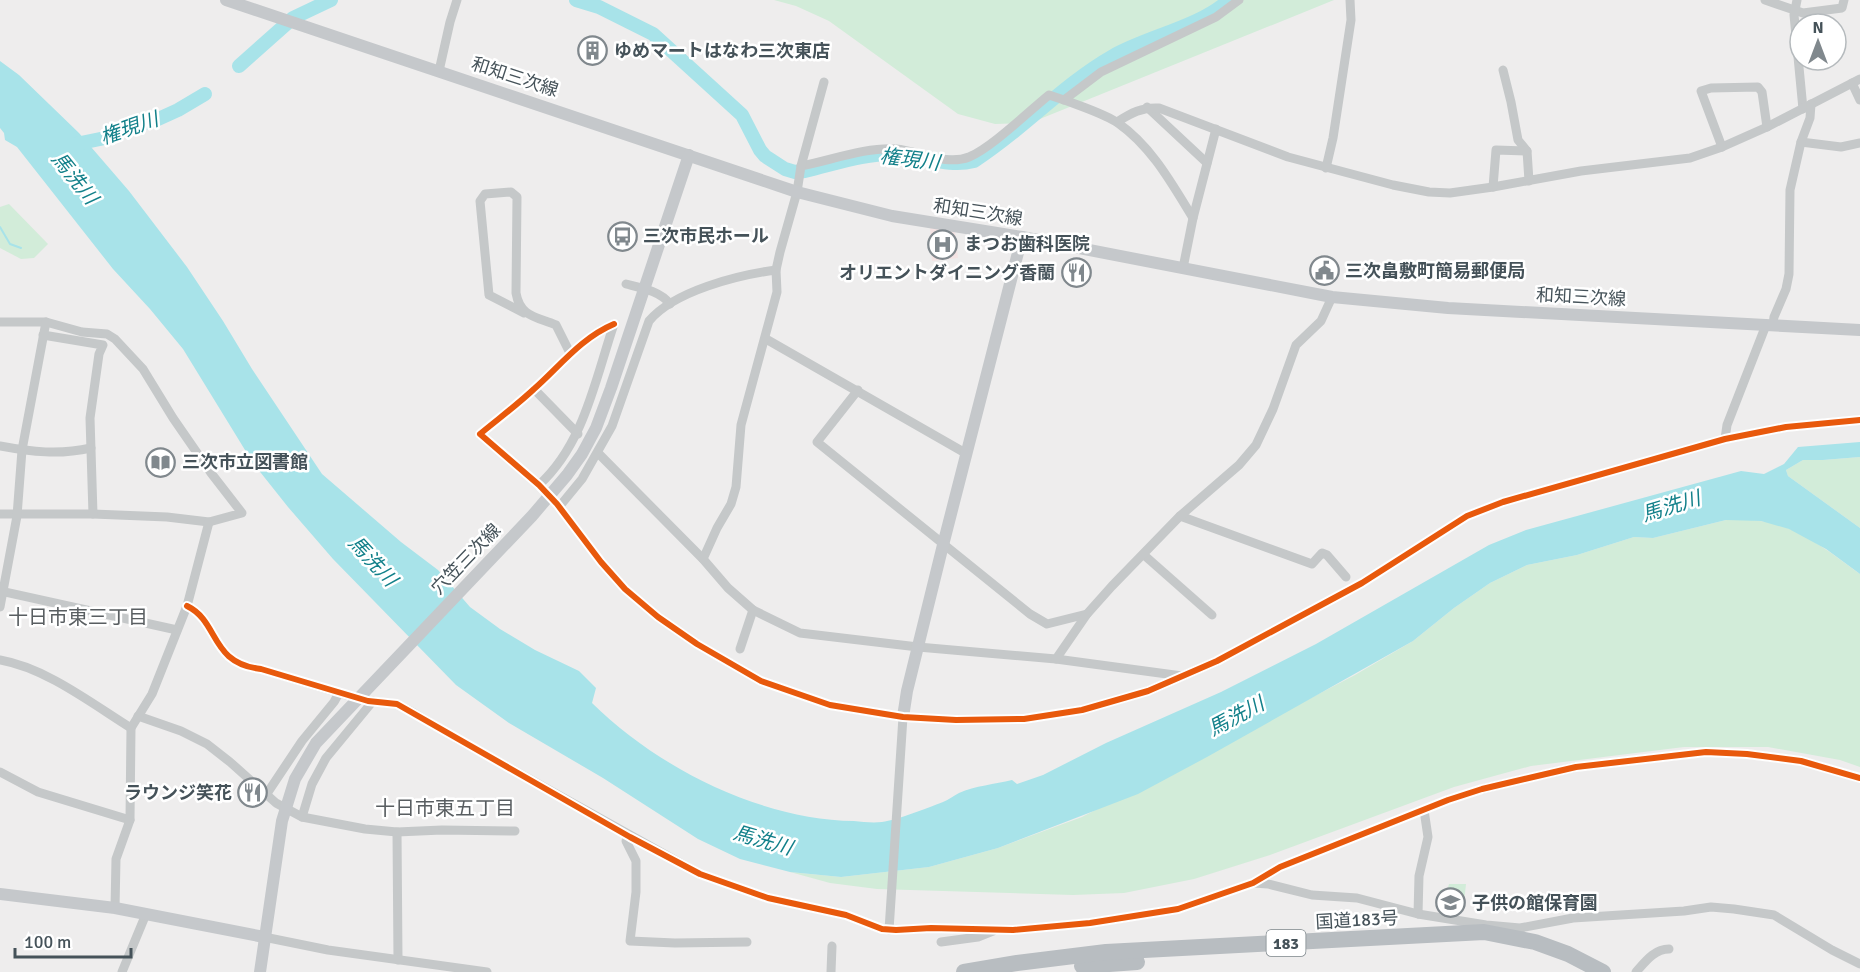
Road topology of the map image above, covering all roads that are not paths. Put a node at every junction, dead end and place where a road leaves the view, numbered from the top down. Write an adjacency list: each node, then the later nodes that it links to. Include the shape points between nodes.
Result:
1 (226, 0): 10 (main road, 和知三次線)
2 (457, 0): 10 (street)
3 (1239, 0): 13 (street, via 1216,17 1101,72)
4 (1350, 0): 27 (street, via 1351,20)
5 (1765, 0): 8 (street)
6 (1797, 0): 8 (street)
7 (1844, 0): 8 (street, via 1842,8 1803,14)
8 (1794, 10): 15 (street)
9 (1503, 70): 23 (street, via 1518,140)
10 (439, 71): 24 (main road, 和知三次線)
11 (1856, 81): 14 (street); 15 (street)
12 (824, 82): 26 (street)
13 (1062, 99): 17 (street); 26 (street, via 1049,95 987,146 960,160 896,149 867,150)
14 (1860, 100)
15 (1807, 106): 18 (street); 20 (street, via 1810,118)
16 (1147, 107): 17 (street); 19 (street); 25 (street)
17 (1117, 122): 31 (street, via 1144,146 1167,175)
18 (1767, 127): 22 (street); 22 (street, via 1758,87 1711,88 1701,92)
19 (1216, 129): 25 (street); 27 (street)
20 (1801, 142): 21 (street, via 1841,147); 42 (street, via 1790,190 1789,274)
21 (1860, 143)
22 (1722, 147): 28 (street, via 1690,158)
23 (1527, 151): 28 (street); 30 (street, via 1496,150)
24 (689, 155): 29 (main road, 和知三次線); 36 (main road, 穴笠三次線)
25 (1207, 163): 31 (street)
26 (801, 168): 29 (street)
27 (1326, 168): 30 (street, via 1429,192)
28 (1529, 181): 30 (street)
29 (798, 186): 32 (main road, 和知三次線, via 892,216); 34 (street)
30 (1493, 187)
31 (1193, 218): 33 (street)
32 (1023, 237): 33 (main road, 和知三次線); 56 (main road)
33 (1183, 268): 37 (main road, 和知三次線)
34 (776, 270): 38 (street, via 725,279); 45 (street, via 777,292)
35 (626, 284): 36 (street)
36 (643, 288): 38 (street); 84 (main road, 穴笠三次線, via 611,388 582,454 532,516 316,743 295,779)
37 (1332, 297): 42 (main road, 和知三次線, via 1448,308); 60 (street, via 1321,321 1296,345 1256,445 1239,465)
38 (670, 304): 55 (street, via 649,321 612,426)
39 (524, 313): 39 (street, via 516,293 517,196 511,192 485,194 480,201 489,295); 46 (street, via 556,325)
40 (0, 322): 41 (street)
41 (46, 322): 44 (street); 61 (street, via 107,334 143,369 242,513)
42 (1770, 325): 43 (main road, 和知三次線); 51 (street, via 1726,425)
43 (1860, 330)
44 (43, 335): 53 (street, via 103,345 91,398); 54 (street)
45 (766, 339): 48 (street); 64 (street, via 741,425 731,504)
46 (570, 354): 47 (street); 50 (street, via 597,331 614,324)
47 (534, 389): 50 (street); 50 (street, via 480,434 539,485 549,477)
48 (858, 390): 56 (street); 62 (street, via 817,442)
49 (1860, 420): 51 (street, via 1786,427)
50 (578, 434)
51 (1725, 439): 77 (street, via 1526,495 1467,516 1362,583)
52 (0, 446): 54 (street)
53 (91, 448): 54 (street, via 66,453); 58 (street)
54 (22, 450): 59 (street)
55 (598, 453): 64 (street); 79 (street, via 582,479 558,505 625,589 657,617 761,681 830,705)
56 (967, 454): 62 (main road)
57 (0, 514): 59 (street)
58 (93, 514): 59 (street); 61 (street)
59 (18, 516): 66 (street)
60 (1180, 516): 63 (street); 65 (street, via 1312,564 1322,553)
61 (209, 522): 67 (street)
62 (943, 545): 70 (street, via 1047,624); 73 (main road)
63 (1144, 555): 70 (street); 71 (street)
64 (703, 560): 69 (street)
65 (1347, 577)
66 (2, 591): 68 (street); 72 (street)
67 (188, 606): 72 (street); 83 (street, via 198,611 219,647 246,667 342,694 302,741)
68 (0, 607)
69 (753, 610): 73 (street, via 800,633); 74 (street)
70 (1088, 614): 75 (street)
71 (1212, 615)
72 (177, 630): 78 (street, via 152,694)
73 (918, 647): 75 (street); 79 (main road)
74 (740, 649)
75 (1056, 659): 77 (street)
76 (0, 660): 80 (street, via 41,674)
77 (1184, 676): 79 (street, via 1082,710 1024,719)
78 (138, 716): 80 (street); 83 (street, via 207,744)
79 (903, 723): 96 (street)
80 (131, 728): 87 (street)
81 (0, 772): 87 (street, via 38,792)
82 (1860, 778): 85 (street, via 1801,761 1706,752 1576,767 1482,789)
83 (266, 795): 84 (street)
84 (285, 810): 86 (street); 99 (main road, 穴笠三次線)
85 (1424, 810): 91 (street, via 1280,867); 95 (street, via 1428,837 1419,876)
86 (302, 817): 89 (street); 96 (street, via 312,784 326,758 370,701 397,704 700,874 768,898 846,915)
87 (130, 820): 93 (street, via 116,859)
88 (515, 831): 89 (street)
89 (397, 832): 104 (street)
90 (626, 841): 100 (street, via 636,861 630,941)
91 (1253, 883): 95 (street, via 1312,895 1357,898); 97 (street, via 1169,911 1090,923)
92 (0, 894): 93 (main road)
93 (115, 908): 94 (main road)
94 (146, 914): 99 (main road); 107 (street)
95 (1418, 914): 98 (street)
96 (889, 930): 97 (street)
97 (996, 930): 101 (street, via 978,937)
98 (1484, 933): 105 (highway, 国道183号 / 183); 106 (street, via 1573,918 1711,907 1774,915); 113 (highway, 国道183号 / 183); 114 (highway, 国道183号 / 183, via 1535,942)
99 (264, 937): 104 (street); 108 (main road, 穴笠三次線)
100 (747, 942)
101 (941, 942)
102 (832, 946): 110 (street)
103 (1668, 949): 115 (street, via 1651,956)
104 (398, 960): 109 (street)
105 (1107, 963): 111 (highway, 国道183号 / 183, via 1017,963); 112 (highway, 国道183号 / 183)
106 (1860, 964)
107 (122, 972)
108 (260, 972)
109 (487, 972)
110 (831, 972)
111 (964, 972)
112 (1024, 972)
113 (1585, 972)
114 (1603, 972)
115 (1636, 972)

